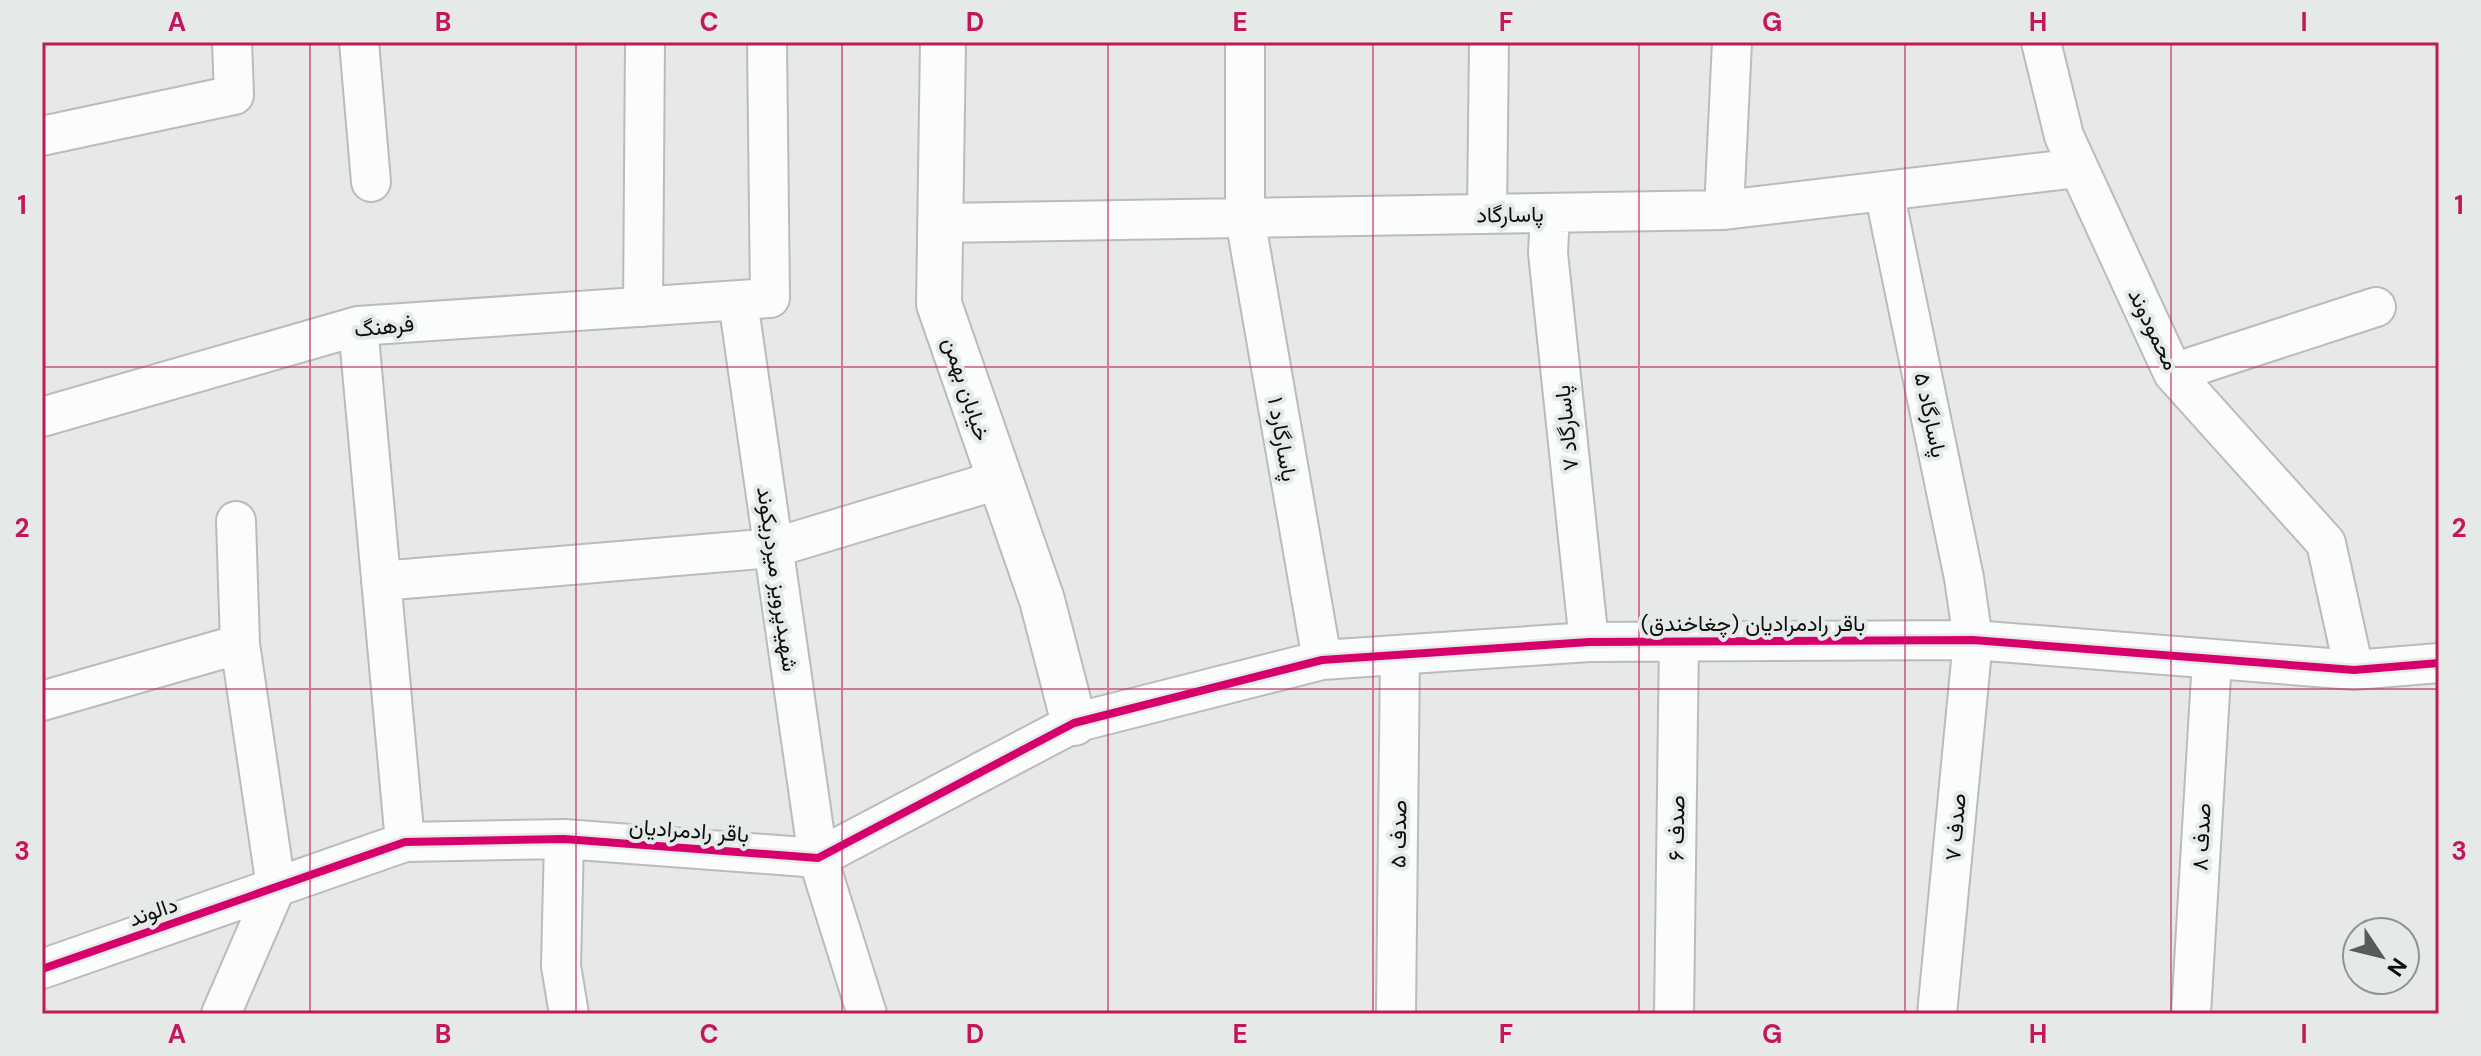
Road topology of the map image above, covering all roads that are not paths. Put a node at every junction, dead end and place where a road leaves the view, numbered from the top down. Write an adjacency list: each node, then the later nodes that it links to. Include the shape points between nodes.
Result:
1 (232, 42): 10 (street, via 234,95)
2 (359, 42): 12 (street)
3 (645, 42): 20 (street)
4 (767, 42): 19 (street, فرهنگ, via 770,298)
5 (943, 42): 18 (street, خیابان بهمن)
6 (1245, 42): 17 (street, پاسارگارد ۱)
7 (1489, 42): 16 (street)
8 (1732, 42): 14 (street)
9 (2041, 42): 11 (street, محمودوند, via 2064,136)
10 (42, 136)
11 (2078, 168): 13 (street, پاسارگاد); 23 (street, محمودوند)
12 (371, 182)
13 (1884, 191): 14 (street, پاسارگاد); 29 (street, پاسارگاد ۵)
14 (1724, 210): 15 (street, پاسارگاد)
15 (1550, 213): 16 (street, پاسارگاد); 31 (street, پاسارگاد ۷, via 1548,253)
16 (1487, 214): 17 (street, پاسارگاد)
17 (1245, 218): 18 (street, پاسارگاد); 35 (street, پاسارگارد ۱)
18 (940, 223): 25 (street, خیابان بهمن, via 939,304)
19 (738, 301): 20 (street, فرهنگ); 27 (street, شهیدپرویز میردریکوند)
20 (643, 307): 22 (street, فرهنگ)
21 (2376, 307): 23 (street)
22 (358, 326): 24 (street, فرهنگ); 28 (street)
23 (2173, 373): 37 (street, محمودوند, via 2326,543)
24 (42, 417)
25 (998, 480): 27 (street); 39 (street, خیابان بهمن, via 1042,600)
26 (236, 521): 32 (street)
27 (773, 548): 28 (street); 42 (street, شهیدپرویز میردریکوند)
28 (381, 581): 41 (street)
29 (1973, 640): 30 (street, باقر رادمرادیان (چغاخندق)); 34 (street, باقر رادمرادیان (چغاخندق)); 50 (street, صدف ۷)
30 (1679, 641): 31 (street, باقر رادمرادیان (چغاخندق)); 49 (street, صدف ۶)
31 (1589, 642): 33 (street, باقر رادمرادیان (چغاخندق))
32 (240, 644): 38 (street); 43 (street)
33 (1400, 655): 35 (street, باقر رادمرادیان (چغاخندق)); 48 (street, صدف ۵)
34 (2212, 659): 37 (street, باقر رادمرادیان (چغاخندق)); 51 (street, صدف ۸)
35 (1322, 660): 39 (street, باقر رادمرادیان (چغاخندق))
36 (2439, 663): 37 (street, باقر رادمرادیان (چغاخندق))
37 (2354, 670)
38 (42, 701)
39 (1074, 723): 42 (street)
40 (564, 839): 41 (street, باقر رادمرادیان); 42 (street, باقر رادمرادیان); 46 (street, via 561,966)
41 (405, 842): 43 (street, باقر رادمرادیان)
42 (818, 858): 47 (street, شهیدپرویز میردریکوند)
43 (276, 887): 44 (street, دالوند); 45 (street)
44 (42, 969)
45 (221, 1014)
46 (569, 1014)
47 (867, 1014)
48 (1396, 1014)
49 (1674, 1014)
50 (1937, 1014)
51 (2191, 1014)

